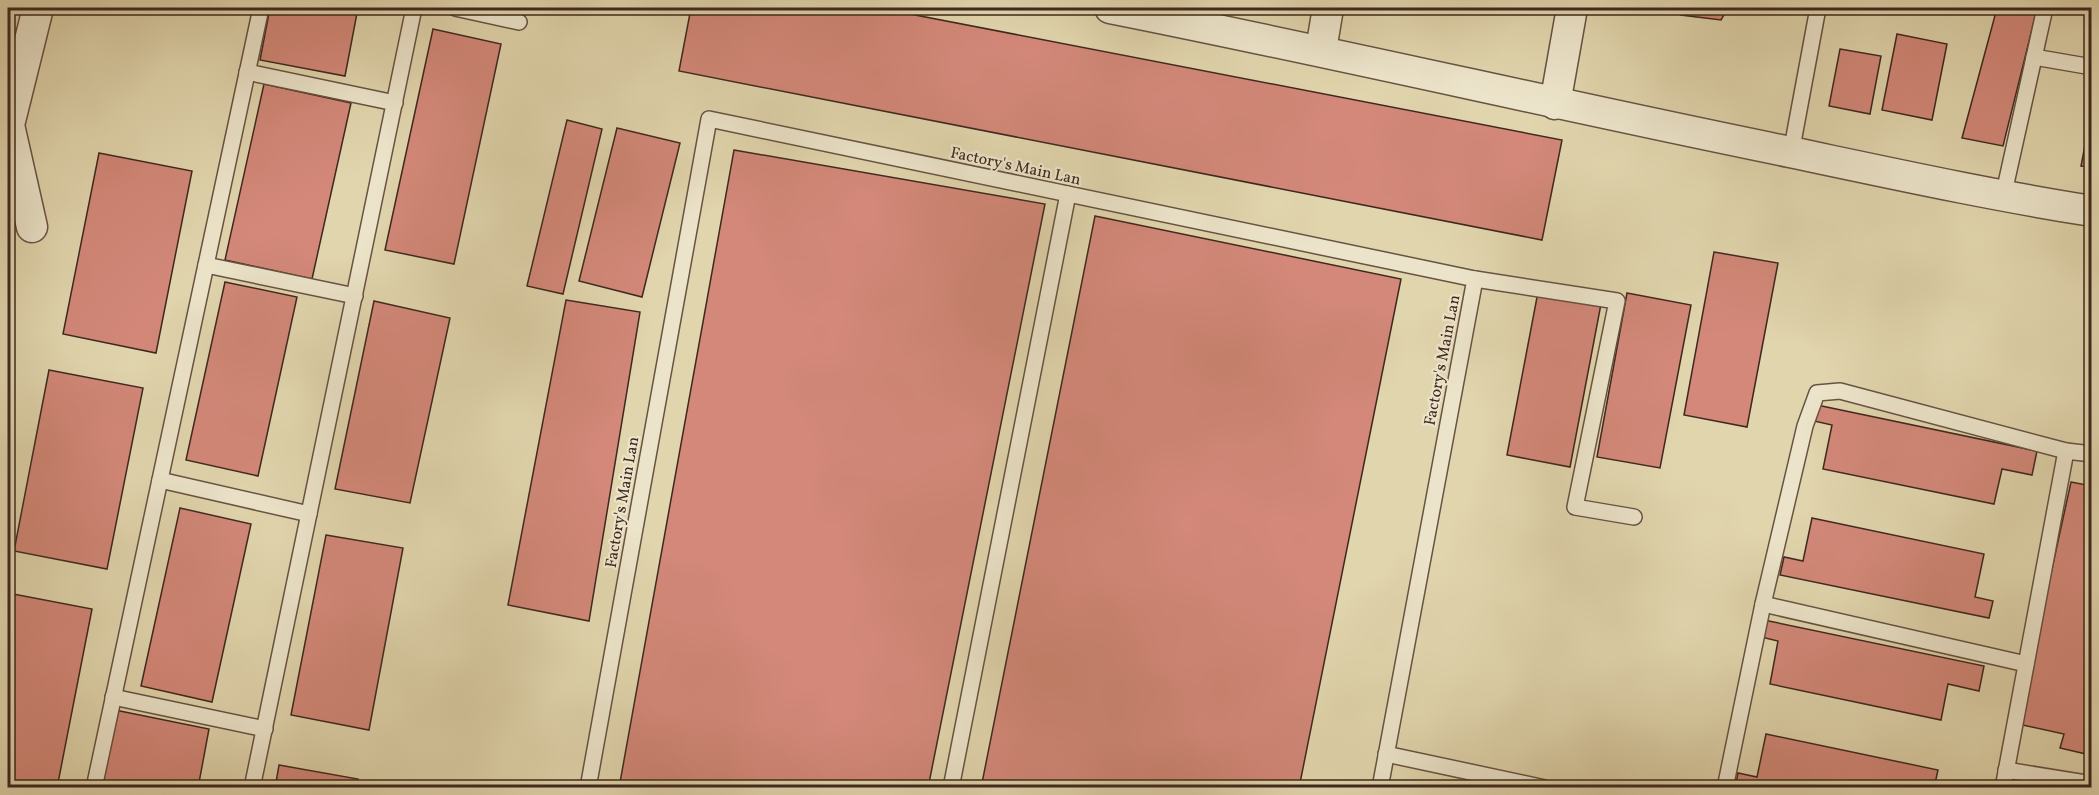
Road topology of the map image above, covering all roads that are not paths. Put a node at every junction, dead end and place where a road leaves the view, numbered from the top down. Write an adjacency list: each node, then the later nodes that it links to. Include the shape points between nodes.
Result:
1 (38, 8): 21 (street, via 9,125)
2 (261, 8): 14 (lane)
3 (414, 8): 15 (lane)
4 (456, 8): 10 (lane)
5 (1110, 8): 11 (street)
6 (1328, 8): 11 (street)
7 (1572, 8): 16 (street)
8 (1818, 8): 17 (lane)
9 (2045, 8): 12 (lane)
10 (519, 22)
11 (1321, 50): 16 (street)
12 (2034, 57): 13 (lane); 19 (lane)
13 (2091, 67)
14 (247, 72): 15 (lane); 22 (lane)
15 (395, 103): 24 (lane)
16 (1555, 104): 17 (street)
17 (1791, 153): 19 (street)
18 (1068, 194): 23 (lane, Factory's Main Lan); 39 (lane, Factory's Main Lan, via 709,119); 40 (lane)
19 (2003, 197): 20 (street)
20 (2091, 211)
21 (32, 226)
22 (206, 265): 24 (lane); 27 (lane)
23 (1475, 279): 29 (lane, via 1617,301 1575,507); 34 (lane, Factory's Main Lan)
24 (355, 296): 28 (lane)
25 (2066, 451): 26 (lane); 30 (lane, via 1840,391 1817,393 1805,426); 31 (lane)
26 (2091, 454)
27 (160, 480): 28 (lane); 32 (lane)
28 (309, 514): 33 (lane)
29 (1635, 518)
30 (1763, 604): 31 (lane); 43 (lane)
31 (2026, 664): 35 (lane)
32 (113, 697): 33 (lane); 37 (lane)
33 (265, 729): 38 (lane)
34 (1386, 754): 41 (lane, Factory's Main Lan); 42 (lane)
35 (2007, 770): 36 (lane); 44 (lane)
36 (2091, 784)
37 (94, 788)
38 (252, 788)
39 (588, 788)
40 (951, 788)
41 (1380, 788)
42 (1545, 788)
43 (1725, 788)
44 (2003, 788)

